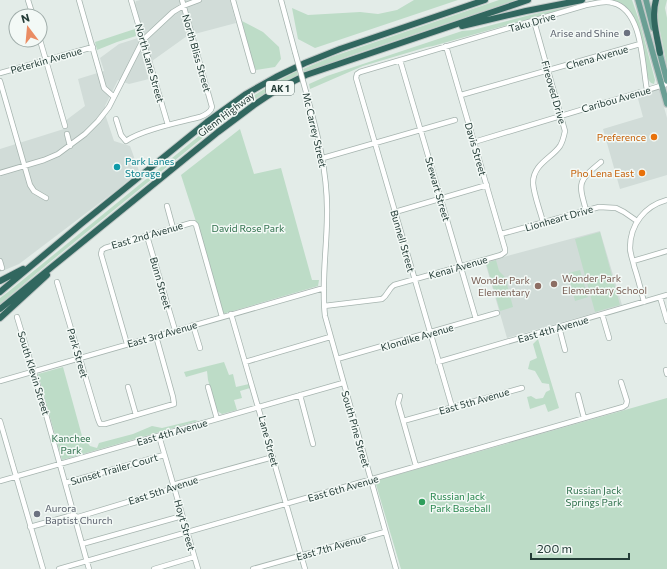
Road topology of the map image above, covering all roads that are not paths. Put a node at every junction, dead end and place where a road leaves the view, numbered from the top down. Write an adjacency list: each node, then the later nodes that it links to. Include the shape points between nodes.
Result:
1 (79, 0): 21 (street)
2 (131, 0): 18 (street, North Lane Street)
3 (182, 0): 14 (street, North Bliss Street)
4 (199, 0): 14 (street)
5 (233, 0): 27 (street)
6 (280, 0): 46 (street, Mc Carrey Street, bridge, via 318,132)
7 (473, 0): 16 (highway)
8 (485, 0): 16 (highway, Glenn Highway / AK 1)
9 (528, 0): 17 (highway, Glenn Highway / AK 1)
10 (582, 0): 17 (highway)
11 (638, 0): 31 (main road)
12 (646, 0): 23 (main road)
13 (656, 0): 23 (highway, via 654,19)
14 (183, 6): 18 (street); 40 (street, North Bliss Street, via 212,107 204,115)
15 (534, 21): 19 (street, Taku Drive, via 586,5 612,2 621,6 633,19); 20 (street, Taku Drive); 26 (street, Fireoved Drive)
16 (410, 25): 59 (highway, Glenn Highway / AK 1, via 305,63 246,94 207,122)
17 (433, 33): 63 (highway, Glenn Highway / AK 1, via 312,73 278,89 218,132)
18 (143, 40): 34 (street); 40 (street, North Lane Street)
19 (640, 44): 26 (street, Chena Avenue); 32 (street, Taku Drive)
20 (446, 46): 25 (street, Taku Drive); 33 (street, Davis Street)
21 (93, 47): 24 (street, Peterkin Avenue); 34 (street, via 104,88)
22 (42, 48): 24 (street)
23 (660, 53): 31 (main road)
24 (46, 60): 28 (street, Peterkin Avenue); 39 (street)
25 (400, 60): 29 (street, Taku Drive); 41 (street, Stewart Street)
26 (548, 70): 33 (street, Chena Avenue); 36 (street, Fireoved Drive)
27 (253, 71)
28 (0, 73)
29 (357, 74): 44 (street, Bunnell Street)
30 (0, 80): 48 (street)
31 (665, 83): 32 (street, Caribou Avenue); 35 (main road)
32 (648, 90): 36 (street, Caribou Avenue)
33 (461, 95): 43 (street, Davis Street)
34 (114, 97): 45 (street, via 98,121)
35 (667, 104)
36 (561, 115): 43 (street, Caribou Avenue); 58 (street, Fireoved Drive, via 564,138 560,146 534,174 533,183)
37 (116, 119): 40 (street, via 121,135 126,141 133,136)
38 (455, 120): 41 (street)
39 (65, 126)
40 (168, 126)
41 (421, 131): 44 (street); 52 (street, Stewart Street)
42 (67, 134): 45 (street)
43 (474, 142): 50 (street, Davis Street)
44 (375, 143): 46 (street); 56 (street, Bunnell Street)
45 (70, 146): 48 (street, via 58,154)
46 (323, 158): 73 (street, Mc Carrey Street, via 327,215)
47 (601, 162): 55 (street, via 587,173 581,183 580,191)
48 (24, 166): 49 (street); 51 (street, via 31,188)
49 (0, 173)
50 (487, 185): 52 (street); 61 (street, Davis Street)
51 (46, 198)
52 (440, 198): 56 (street); 68 (street, Stewart Street)
53 (667, 200): 57 (street, via 650,207)
54 (167, 206): 60 (street)
55 (586, 210): 57 (street, Lionheart Drive, via 599,207 616,208); 58 (street, Lionheart Drive)
56 (394, 212): 70 (street, Bunnell Street)
57 (637, 221): 67 (street, via 630,248)
58 (543, 222): 61 (street, Lionheart Drive)
59 (81, 224): 71 (highway, via 21,270); 74 (highway, Glenn Highway / AK 1)
60 (173, 228): 62 (street, East 2nd Avenue); 84 (street, East 2nd Avenue, via 194,223 196,225)
61 (501, 234): 65 (street, Davis Street)
62 (147, 236): 90 (street, Bunn Street); 95 (street, East 2nd Avenue, via 105,248 101,254)
63 (80, 243): 79 (highway, Glenn Highway / AK 1); 85 (highway)
64 (667, 251): 67 (street)
65 (504, 252): 68 (street, Kenai Avenue)
66 (0, 261): 69 (street)
67 (633, 261): 77 (street)
68 (460, 266): 70 (street, Kenai Avenue); 86 (street, Stewart Street)
69 (2, 268)
70 (414, 280): 78 (street, Kenai Avenue, via 390,288 382,299); 91 (street, Bunnell Street)
71 (0, 281)
72 (57, 282): 98 (street, Park Street)
73 (324, 288): 78 (street, South Pine Street); 81 (street, East 3rd Avenue)
74 (0, 292)
75 (667, 295): 76 (street, East 4th Avenue)
76 (660, 297): 77 (street, East 4th Avenue); 87 (street)
77 (644, 302): 82 (street, East 4th Avenue)
78 (324, 306): 93 (street, South Pine Street)
79 (0, 309)
80 (497, 313): 86 (street, Klondike Avenue)
81 (231, 314): 84 (street, East 3rd Avenue); 100 (street, Lane Street)
82 (602, 314): 89 (street, East 4th Avenue); 94 (street)
83 (17, 317): 102 (street, South Klevin Street)
84 (222, 317): 88 (street, East 3rd Avenue)
85 (0, 318)
86 (476, 319): 91 (street, Klondike Avenue)
87 (667, 321)
88 (193, 325): 90 (street, East 3rd Avenue); 96 (street)
89 (559, 327): 97 (street); 101 (street, East 4th Avenue)
90 (175, 330): 92 (street, East 3rd Avenue)
91 (430, 334): 99 (street, Klondike Avenue); 101 (street, Bunnell Street)
92 (156, 336): 95 (street, East 3rd Avenue); 114 (street, via 174,404)
93 (330, 337): 99 (street, South Pine Street); 100 (street)
94 (609, 338)
95 (127, 344): 98 (street, East 3rd Avenue)
96 (200, 348)
97 (565, 350)
98 (80, 358): 102 (street, East 3rd Avenue); 114 (street, Park Street, via 100,424)
99 (337, 359): 105 (street, South Pine Street)
100 (245, 362): 112 (street, Lane Street)
101 (438, 362): 113 (street, Bunnell Street)
102 (34, 371): 103 (street, East 3rd Avenue); 123 (street, South Klevin Street)
103 (0, 381)
104 (621, 382): 115 (street, East 6th Avenue, via 626,405)
105 (343, 383): 110 (street, East 4th Avenue); 126 (street, South Pine Street)
106 (128, 387): 114 (street)
107 (208, 387): 116 (street)
108 (522, 388): 113 (street, East 5th Avenue)
109 (578, 394): 115 (street)
110 (300, 395): 112 (street, East 4th Avenue); 120 (street)
111 (400, 396): 118 (street, via 398,403)
112 (259, 407): 116 (street, East 4th Avenue); 122 (street, Lane Street)
113 (452, 407): 118 (street, East 5th Avenue)
114 (136, 415)
115 (584, 418): 124 (street, East 6th Avenue)
116 (217, 419): 119 (street, East 4th Avenue)
117 (0, 421): 125 (street)
118 (403, 422): 124 (street)
119 (158, 436): 121 (street, Hoyt Street); 123 (street, East 4th Avenue)
120 (313, 444)
121 (164, 454): 128 (street, Sunset Trailer Court); 129 (street, Hoyt Street)
122 (273, 457): 129 (street, East 5th Avenue, via 176,484); 130 (street, Lane Street)
123 (60, 463): 125 (street, East 4th Avenue); 128 (street, South Klevin Street)
124 (416, 466): 126 (street, East 6th Avenue)
125 (16, 476): 127 (street, East 4th Avenue); 133 (street)
126 (371, 480): 130 (street, East 6th Avenue); 135 (street, South Pine Street)
127 (0, 481)
128 (65, 483): 131 (street, South Klevin Street)
129 (174, 488): 131 (street, East 5th Avenue, via 78,517); 132 (street, Hoyt Street)
130 (286, 504): 134 (street, East 6th Avenue); 137 (street, Lane Street)
131 (74, 515): 133 (street, East 5th Avenue); 136 (street, South Klevin Street)
132 (182, 516): 134 (street, Hoyt Street); 136 (street)
133 (30, 527): 140 (street)
134 (187, 532): 138 (street, Hoyt Street); 139 (street, East 6th Avenue)
135 (385, 532): 137 (street, East 7th Avenue); 147 (street, South Pine Street)
136 (82, 544): 139 (street, South Klevin Street)
137 (301, 555): 145 (street, East 7th Avenue); 146 (street, Lane Street)
138 (194, 557): 143 (street); 144 (street, Hoyt Street)
139 (87, 561): 141 (street, East 6th Avenue); 142 (street, South Klevin Street)
140 (43, 569)
141 (59, 569)
142 (89, 569)
143 (154, 569)
144 (198, 569)
145 (254, 569)
146 (305, 569)
147 (396, 569)

